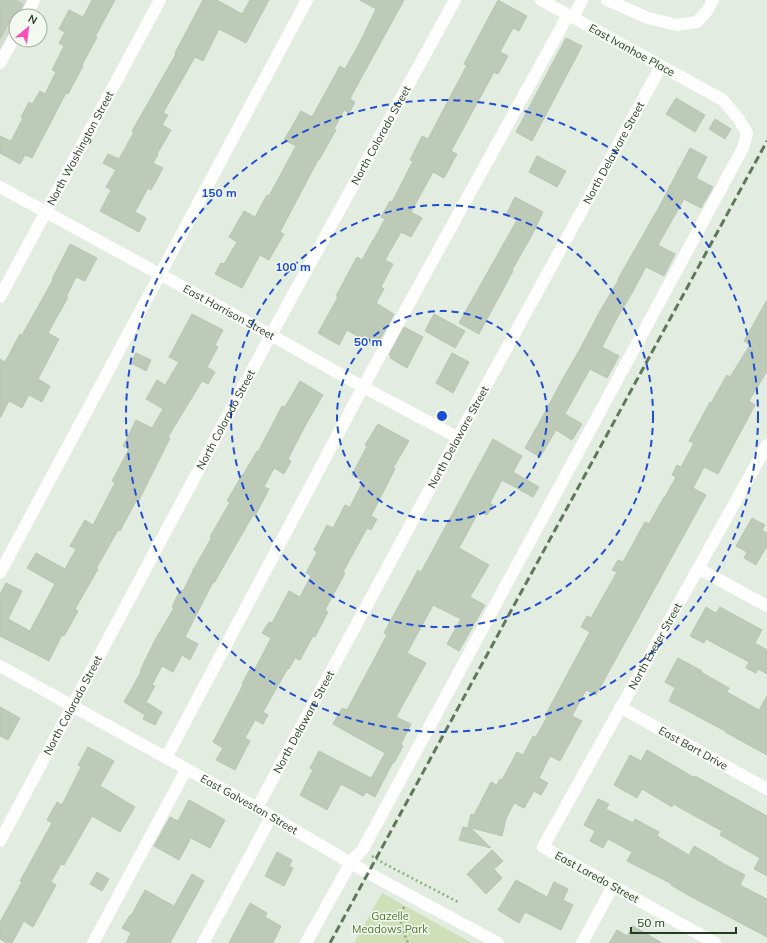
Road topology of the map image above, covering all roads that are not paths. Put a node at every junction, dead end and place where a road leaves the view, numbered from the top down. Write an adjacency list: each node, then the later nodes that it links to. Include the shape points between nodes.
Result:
1 (160, 0): 13 (street, North Washington Street)
2 (307, 0): 14 (street)
3 (455, 0): 16 (street, North Colorado Street)
4 (541, 0): 8 (street, East Ivanhoe Place)
5 (582, 0): 8 (street)
6 (607, 0): 7 (street, via 648,18 676,25 697,22)
7 (713, 0)
8 (570, 16): 11 (street, East Ivanhoe Place); 17 (street)
9 (9, 48): 10 (street)
10 (0, 64)
11 (661, 66): 18 (street, North Delaware Street); 33 (street, East Ivanhoe Place, via 723,100 747,133 743,148 363,849)
12 (0, 187): 13 (street, East Harrison Street)
13 (46, 212): 14 (street, East Harrison Street); 15 (street, North Washington Street)
14 (160, 275): 16 (street, East Harrison Street); 21 (street)
15 (0, 297)
16 (270, 335): 17 (street, East Harrison Street); 24 (street, North Colorado Street)
17 (363, 387): 18 (street, East Harrison Street); 26 (street)
18 (457, 437): 29 (street, North Delaware Street)
19 (767, 445): 20 (street, North Exeter Street)
20 (699, 569): 22 (street); 25 (street, North Exeter Street)
21 (0, 573)
22 (767, 606)
23 (0, 666): 24 (street, East Galveston Street)
24 (72, 706): 26 (street, East Galveston Street); 31 (street, North Colorado Street)
25 (620, 707): 28 (street, East Bart Drive); 32 (street, North Exeter Street)
26 (166, 758): 27 (street, East Galveston Street)
27 (186, 770): 29 (street, East Galveston Street); 35 (street)
28 (767, 789)
29 (257, 808): 30 (street, East Galveston Street)
30 (271, 817): 33 (street, East Galveston Street); 36 (street)
31 (0, 841)
32 (543, 847): 34 (street, East Laredo Street)
33 (351, 862): 37 (street); 38 (street, East Galveston Street)
34 (613, 886): 39 (street); 40 (street, East Laredo Street)
35 (93, 943)
36 (203, 943)
37 (306, 943)
38 (498, 943)
39 (582, 943)
40 (715, 943)

